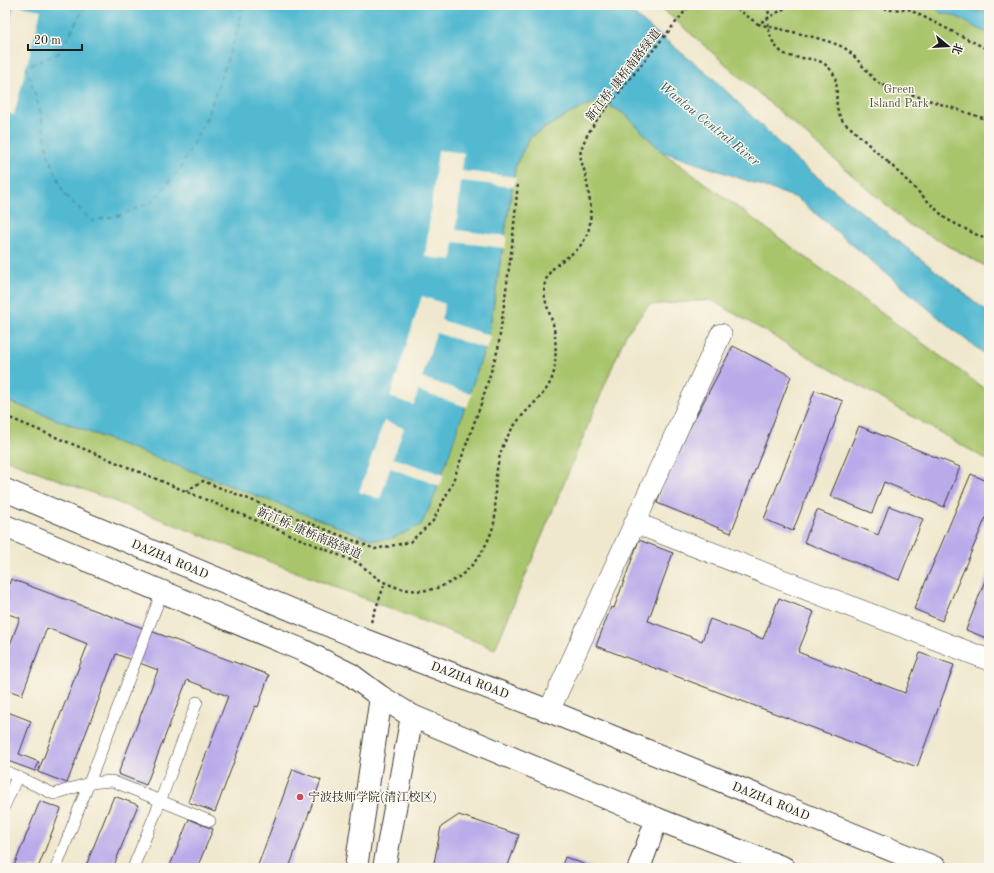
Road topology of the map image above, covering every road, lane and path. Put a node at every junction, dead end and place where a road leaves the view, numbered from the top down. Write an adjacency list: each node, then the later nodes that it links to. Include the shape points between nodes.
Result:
1 (690, 5): 14 (path, 新江桥-康桥南路绿道, via 595,121 581,150 590,226 580,248 554,268 545,285 544,295 556,342 551,382 545,394 519,419 502,450 496,472 494,522 487,544 469,570 446,586 424,591 404,590 385,583 358,563)
2 (732, 5): 6 (path)
3 (770, 5): 10 (path, bridge, via 768,28 776,46 784,54 815,59 830,68 837,82 836,105 841,119 946,219)
4 (790, 5): 6 (path)
5 (879, 5): 7 (path, via 888,10 908,9)
6 (758, 24): 8 (path, via 845,48 880,84)
7 (989, 50)
8 (989, 120)
9 (518, 182): 14 (path, via 498,349 452,484 433,521 410,542 375,549 203,481)
10 (989, 241)
11 (721, 334): 15 (street)
12 (5, 416): 14 (path, 新江桥-康桥南路绿道)
13 (5, 490): 21 (main road, DAZHA ROAD, via 364,640)
14 (185, 491)
15 (635, 523): 18 (street); 21 (street)
16 (5, 526): 17 (main road)
17 (162, 592): 19 (main road, via 302,650 350,674); 25 (lane)
18 (989, 660)
19 (381, 697): 22 (main road); 32 (main road)
20 (197, 702): 26 (lane)
21 (550, 711): 36 (main road, DAZHA ROAD)
22 (412, 716): 28 (main road); 33 (main road)
23 (5, 771): 24 (lane)
24 (16, 777): 25 (lane, via 54,794); 27 (lane)
25 (89, 783): 26 (lane, via 112,781); 30 (lane)
26 (160, 802): 29 (lane); 31 (lane)
27 (5, 806)
28 (657, 819): 34 (main road); 35 (main road)
29 (210, 820)
30 (56, 868)
31 (133, 868)
32 (356, 868)
33 (384, 868)
34 (639, 868)
35 (784, 868)
36 (936, 868)

